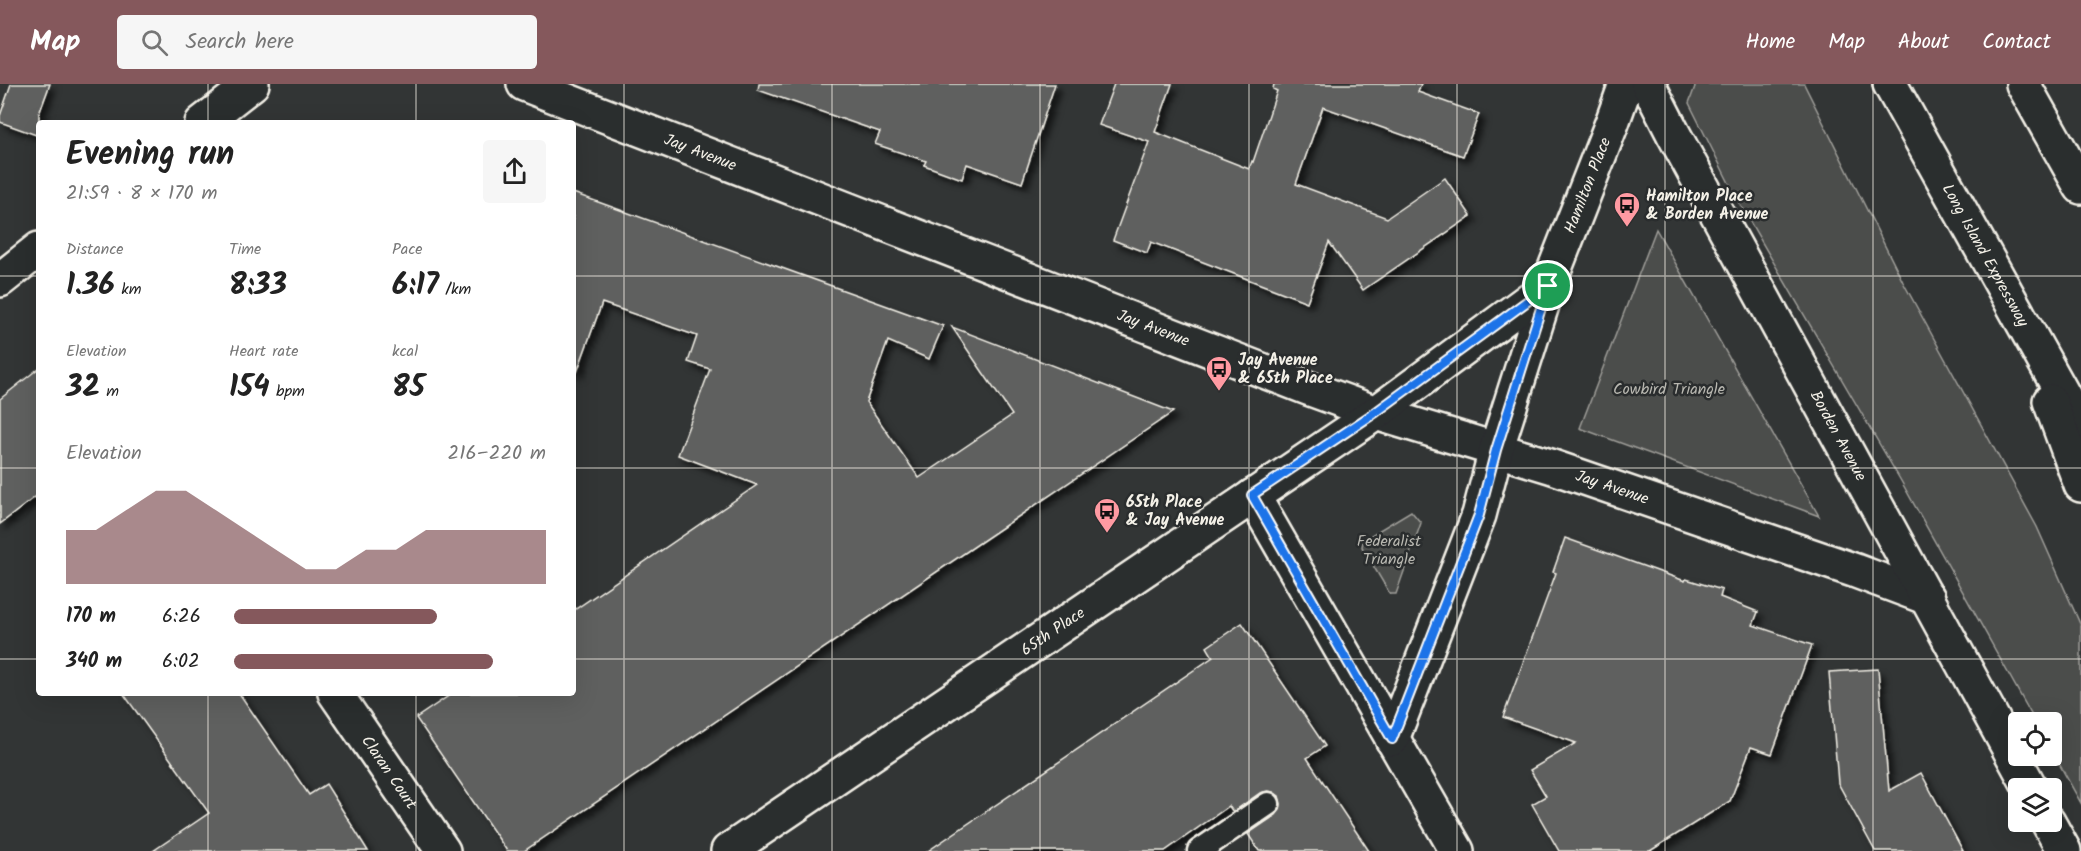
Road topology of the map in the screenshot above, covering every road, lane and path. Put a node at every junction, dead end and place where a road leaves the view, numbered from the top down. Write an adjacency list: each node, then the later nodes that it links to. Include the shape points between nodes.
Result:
1 (252, 84): 7 (main road)
2 (524, 84): 13 (main road, Jay Avenue)
3 (1626, 84): 11 (main road, Hamilton Place)
4 (1648, 84): 18 (main road, Borden Avenue)
5 (1890, 84): 12 (main road, Long Island Expressway)
6 (2024, 84): 8 (main road)
7 (206, 120)
8 (2081, 187)
9 (36, 251): 10 (main road)
10 (0, 280)
11 (1548, 286): 13 (main road); 15 (main road, Hamilton Place)
12 (2018, 312): 14 (main road, Long Island Expressway); 16 (main road)
13 (1376, 412): 15 (main road, Jay Avenue); 17 (main road, 65th Place)
14 (2081, 427)
15 (1496, 450): 18 (main road, Jay Avenue); 20 (main road, Hamilton Place, via 1479,515)
16 (2081, 485)
17 (1252, 495): 20 (main road); 25 (main road, 65th Place)
18 (1928, 598): 21 (main road, Borden Avenue)
19 (337, 696): 24 (main road, Claran Court)
20 (1392, 739): 27 (main road)
21 (2025, 778)
22 (1268, 804): 26 (lane)
23 (2054, 832): 28 (main road)
24 (443, 851)
25 (728, 851)
26 (1199, 851)
27 (1457, 851)
28 (2064, 851)

